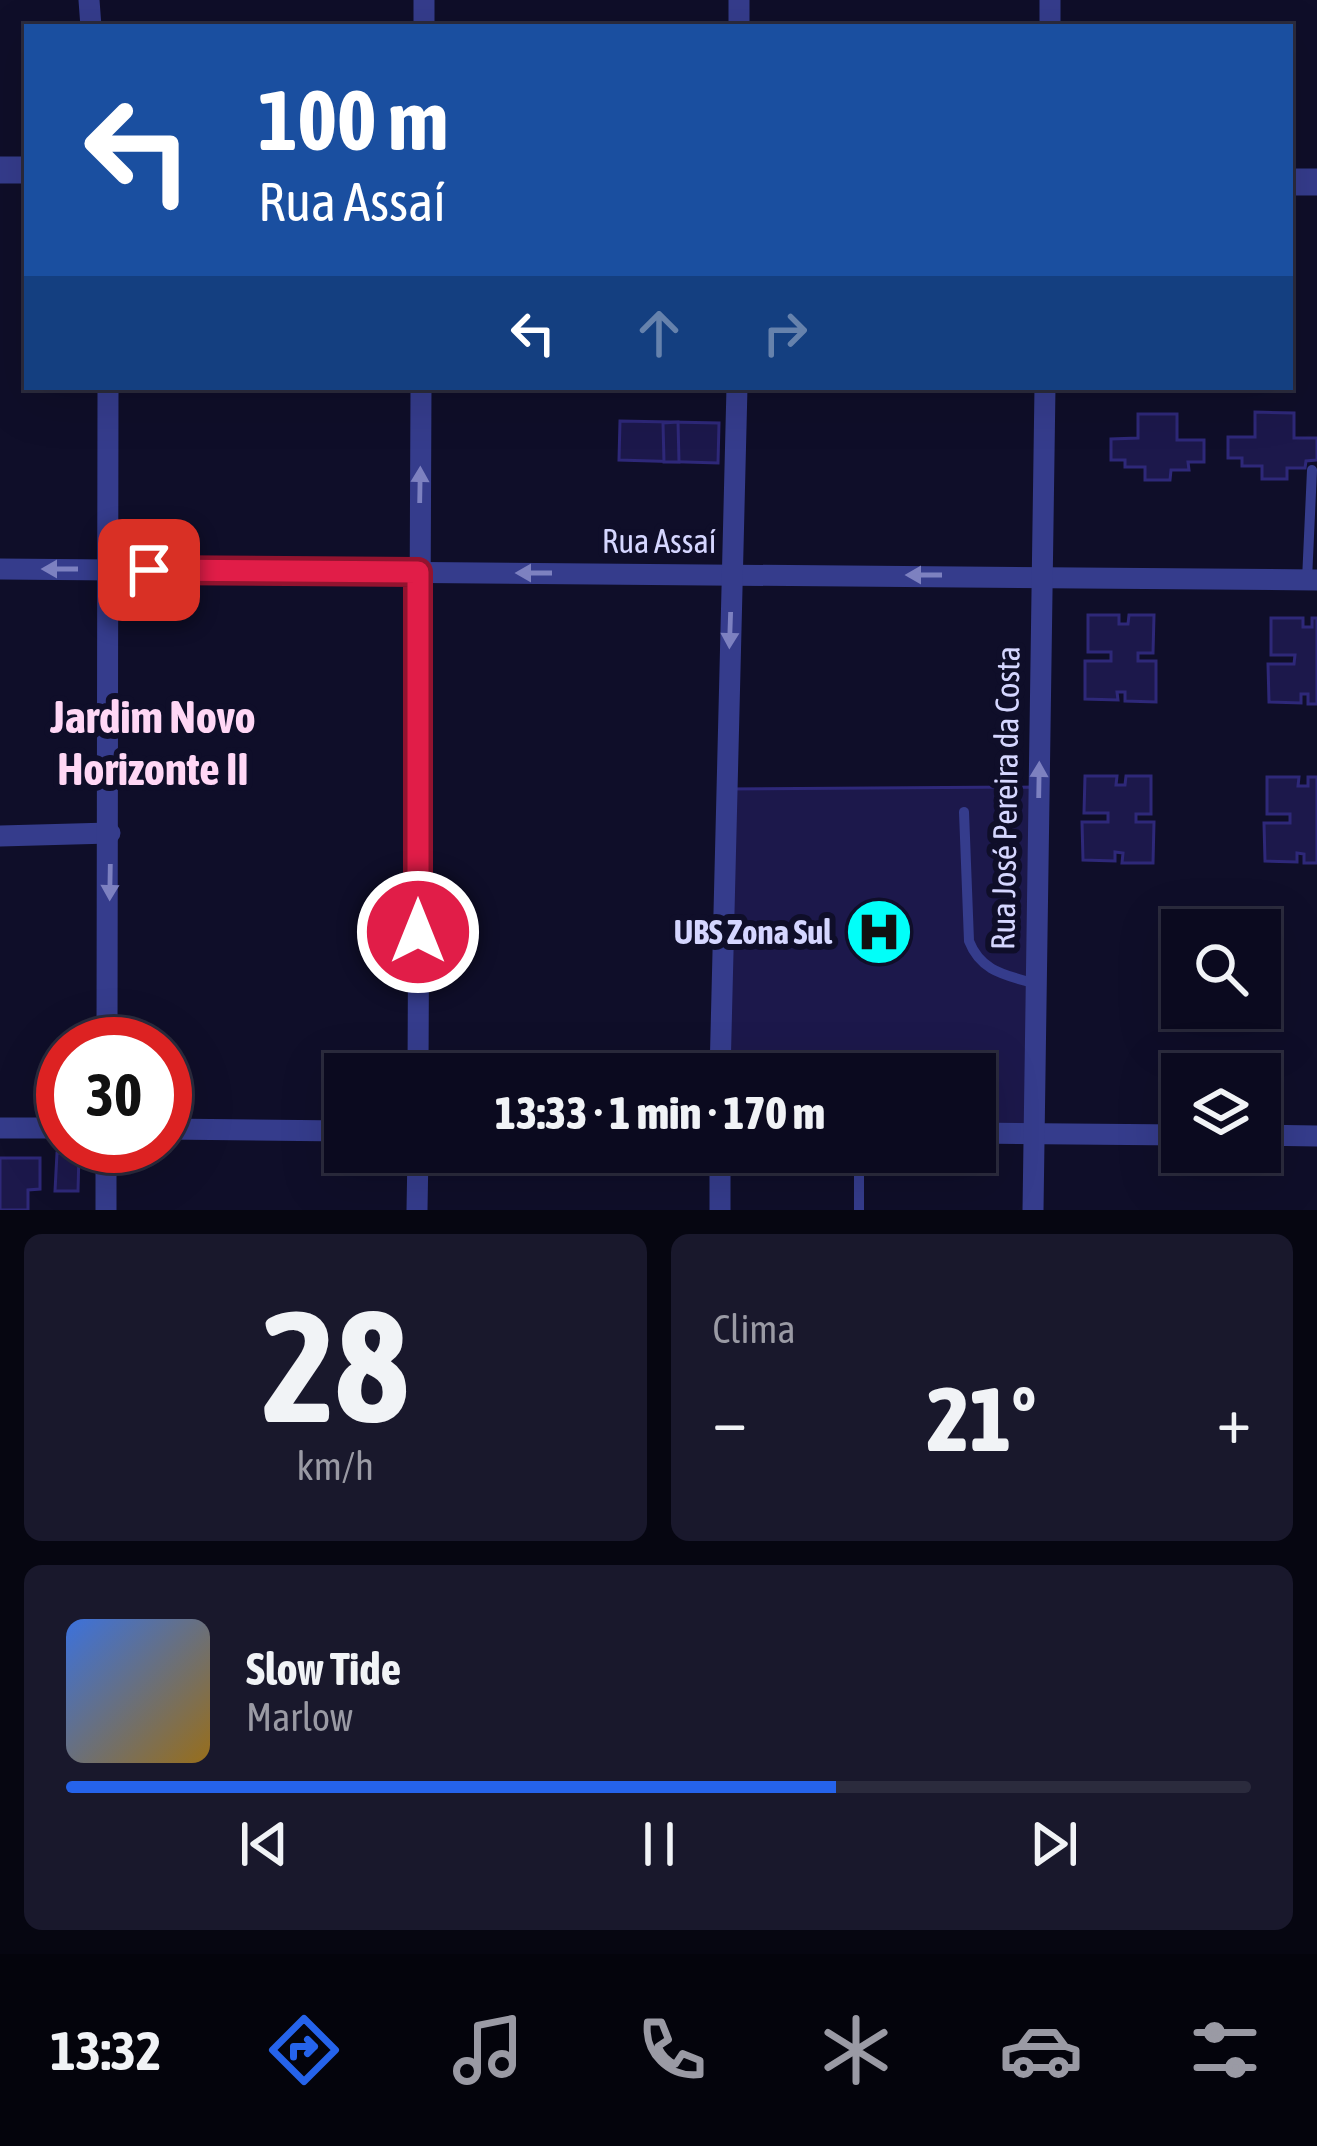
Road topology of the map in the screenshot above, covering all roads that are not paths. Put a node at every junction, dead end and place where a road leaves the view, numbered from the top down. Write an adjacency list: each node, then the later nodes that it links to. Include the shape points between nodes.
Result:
1 (108, 390): 7 (street)
2 (421, 390): 8 (street, one-way to 2)
3 (737, 390): 9 (street)
4 (1045, 390): 10 (street, Rua José Pereira da Costa)
5 (1312, 470): 11 (lane)
6 (0, 569): 7 (street, Rua Assaí, one-way to 6)
7 (110, 570): 8 (street, Rua Assaí); 13 (street)
8 (418, 572): 9 (street, Rua Assaí, one-way to 8); 17 (street)
9 (732, 574): 10 (street, Rua Assaí, one-way to 9); 18 (street, one-way to 18)
10 (1041, 576): 11 (street, Rua Assaí); 15 (street, Rua José Pereira da Costa, one-way to 10)
11 (1312, 580)
12 (964, 812): 15 (lane, via 976,958)
13 (110, 833): 14 (street); 16 (street, one-way to 16)
14 (0, 836)
15 (1036, 984): 24 (street, Rua José Pereira da Costa)
16 (107, 1017)
17 (418, 1053)
18 (721, 1053)
19 (0, 1128): 20 (street)
20 (36, 1128)
21 (192, 1129): 22 (street)
22 (324, 1131)
23 (996, 1133): 24 (street)
24 (1034, 1134): 25 (street); 36 (street, Rua José Pereira da Costa)
25 (1161, 1135)
26 (1281, 1135): 27 (street)
27 (1317, 1136)
28 (106, 1173): 32 (street)
29 (418, 1173): 33 (street)
30 (720, 1173): 34 (street)
31 (859, 1173): 35 (lane)
32 (106, 1210)
33 (417, 1210)
34 (720, 1210)
35 (860, 1210)
36 (1033, 1210)

